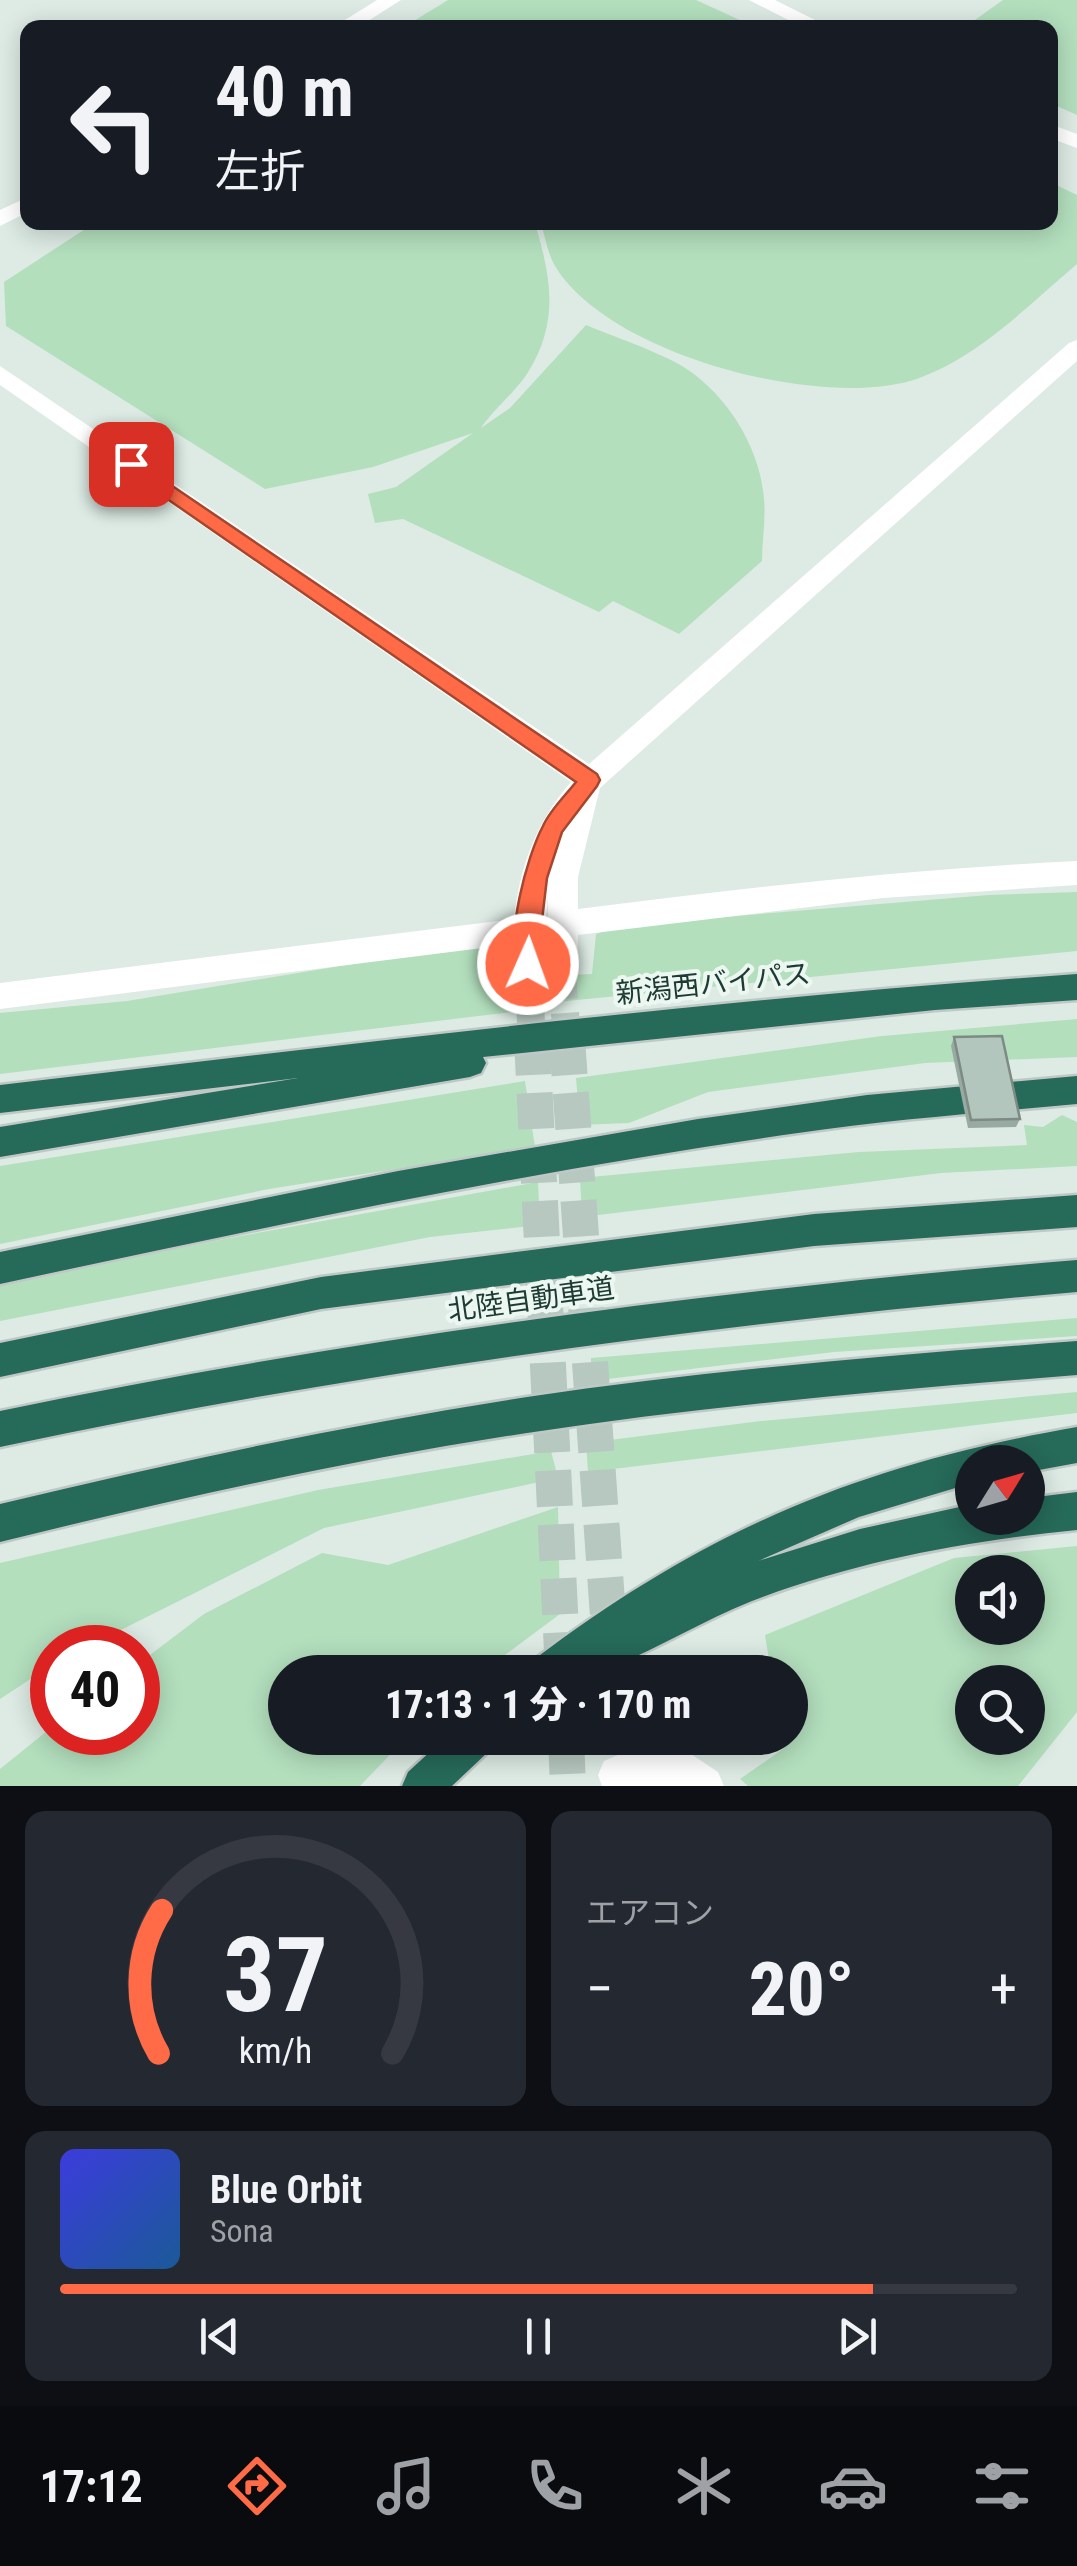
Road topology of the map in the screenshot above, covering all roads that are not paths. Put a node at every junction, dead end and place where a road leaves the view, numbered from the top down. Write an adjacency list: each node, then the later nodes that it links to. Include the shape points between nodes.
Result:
1 (391, 0): 3 (street)
2 (759, 0): 4 (street)
3 (356, 20)
4 (803, 20)
5 (1077, 348): 7 (street)
6 (0, 374): 7 (street)
7 (590, 780): 9 (street, via 564,877); 10 (street, via 552,828)
8 (1077, 874): 9 (street, via 816,891)
9 (562, 924): 12 (street)
10 (527, 930): 11 (street); 14 (street)
11 (528, 964)
12 (562, 971)
13 (1077, 986): 15 (highway, 新潟西バイパス)
14 (0, 996)
15 (666, 1027): 17 (highway, 新潟西バイパス); 18 (highway)
16 (1077, 1090): 20 (highway, via 800,1118 518,1164)
17 (0, 1098)
18 (0, 1142)
19 (1077, 1211): 23 (highway, 北陸自動車道, via 814,1230 340,1290)
20 (0, 1268)
21 (1077, 1276): 24 (highway, 北陸自動車道, via 610,1322 184,1388)
22 (1077, 1358): 30 (highway, via 824,1377 526,1415 194,1476)
23 (0, 1360)
24 (0, 1429)
25 (1077, 1446): 26 (highway)
26 (1045, 1451)
27 (955, 1469): 32 (highway, via 871,1495 732,1554)
28 (1077, 1510): 29 (highway)
29 (1045, 1514)
30 (0, 1523)
31 (955, 1525): 33 (highway, via 743,1587)
32 (574, 1655)
33 (599, 1655)
34 (456, 1755): 36 (highway)
35 (618, 1770): 37 (street, via 682,1768)
36 (422, 1786)
37 (704, 1786)

